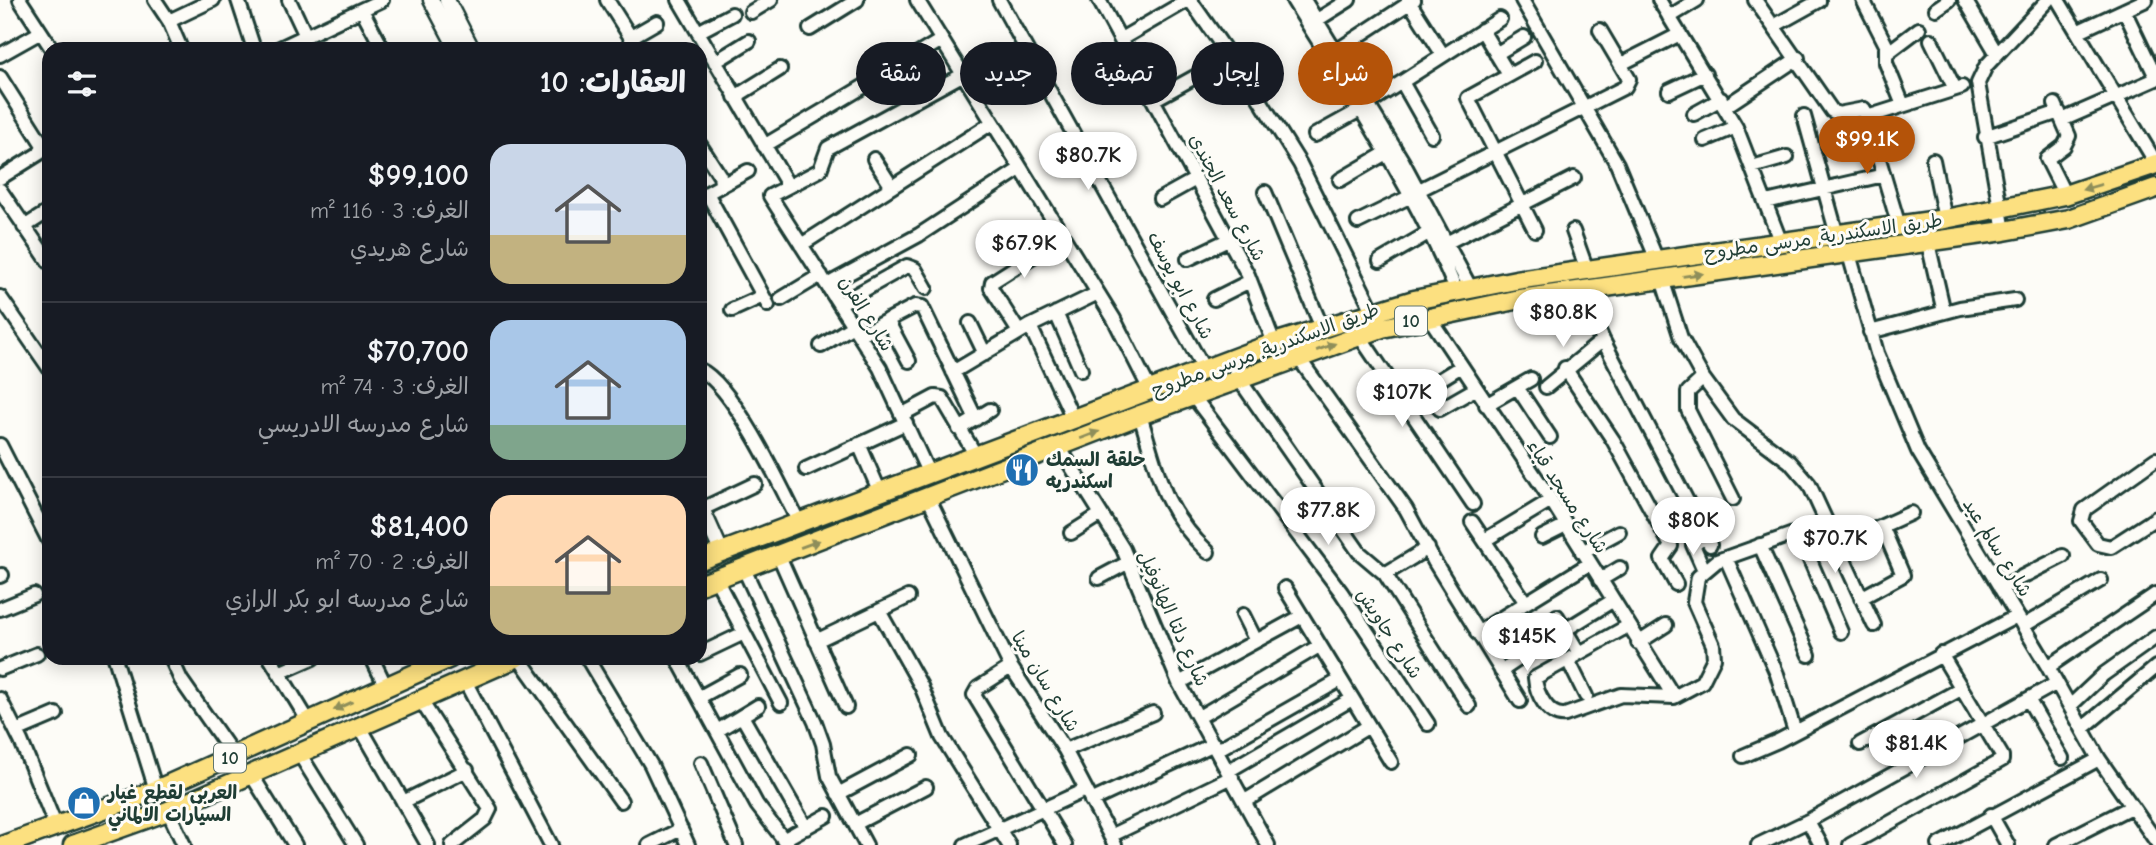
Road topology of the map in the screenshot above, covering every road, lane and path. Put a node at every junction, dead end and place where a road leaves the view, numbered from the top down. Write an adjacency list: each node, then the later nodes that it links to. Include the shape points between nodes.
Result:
1 (20, 0): 48 (street)
2 (155, 0): 40 (street)
3 (213, 0): 40 (street)
4 (238, 0): 60 (street)
5 (289, 0): 51 (street)
6 (382, 0): 33 (street)
7 (431, 0): 63 (street)
8 (447, 0): 64 (street)
9 (607, 0): 52 (street)
10 (679, 0): 49 (street)
11 (771, 0): 35 (street)
12 (917, 0): 57 (street)
13 (999, 0): 198 (street, شارع ابو يوسف)
14 (1099, 0): 54 (street, شارع سعد الجندى)
15 (1189, 0): 54 (street); 68 (street)
16 (1293, 0): 97 (street)
17 (1304, 0): 39 (street)
18 (1349, 0): 39 (street)
19 (1522, 0): 98 (street)
20 (1659, 0): 37 (street)
21 (1697, 0): 37 (street)
22 (1755, 0): 42 (street)
23 (1863, 0): 73 (street, via 1886,45)
24 (1949, 0): 32 (street)
25 (1965, 0): 74 (street)
26 (2048, 0): 74 (street)
27 (2058, 0): 47 (street)
28 (2146, 0): 34 (street)
29 (852, 1): 43 (street)
30 (1411, 1): 70 (street); 76 (street)
31 (1819, 1): 42 (street)
32 (1936, 9)
33 (362, 10): 51 (street); 62 (street)
34 (2124, 10): 47 (street); 87 (street)
35 (751, 12)
36 (732, 14): 49 (street)
37 (1669, 17): 50 (street)
38 (1500, 19): 45 (street)
39 (1317, 20): 69 (street)
40 (169, 21): 59 (street)
41 (657, 22): 52 (street)
42 (1774, 26): 77 (street)
43 (810, 29)
44 (1919, 29): 73 (street)
45 (1482, 30): 72 (street); 76 (street)
46 (1600, 30): 80 (street)
47 (2079, 31): 91 (street)
48 (41, 32): 58 (street); 75 (street)
49 (698, 32): 66 (street)
50 (1680, 34): 80 (street); 84 (street)
51 (306, 36): 61 (street)
52 (631, 37): 65 (street)
53 (1524, 37): 72 (street)
54 (1121, 39): 67 (street, شارع سعد الجندى)
55 (1931, 40): 96 (street, via 1959,88)
56 (749, 41): 79 (street)
57 (940, 41): 82 (street); 111 (street)
58 (47, 42)
59 (175, 42)
60 (252, 42)
61 (293, 42)
62 (379, 42)
63 (461, 42)
64 (463, 42)
65 (634, 42)
66 (704, 42)
67 (1123, 42)
68 (1220, 42)
69 (1330, 42)
70 (1350, 42)
71 (707, 48): 79 (street)
72 (1496, 54): 83 (street)
73 (1886, 54): 96 (street)
74 (1997, 54): 107 (street, via 1986,65 1977,92)
75 (0, 55)
76 (1443, 55): 88 (street)
77 (1798, 58): 92 (street); 102 (street, via 1835,113 1861,108)
78 (1535, 61): 83 (street)
79 (715, 62): 90 (street)
80 (1620, 64): 98 (street, via 1629,79 1625,88)
81 (780, 69): 90 (street)
82 (960, 72)
83 (1509, 75): 112 (street, via 1468,98)
84 (1706, 75): 89 (street); 92 (street)
85 (960, 76): 128 (street, via 828,148 820,170)
86 (0, 77): 109 (street)
87 (2156, 78): 91 (street)
88 (1402, 82): 97 (street); 106 (street)
89 (1669, 91)
90 (735, 97): 111 (street)
91 (2117, 99): 99 (street); 118 (street)
92 (1723, 103): 100 (street); 104 (street)
93 (981, 105): 103 (street)
94 (1158, 105): 125 (street, شارع سعد الجندى)
95 (1262, 105): 177 (street, via 1300,164)
96 (1903, 105): 102 (street)
97 (1364, 106): 105 (street); 113 (street); 135 (street)
98 (1584, 108): 112 (street); 161 (street, via 1628,187)
99 (2059, 112): 107 (street); 136 (street, via 2068,142 2047,159)
100 (1694, 114)
101 (1804, 116): 131 (street)
102 (1867, 117): 122 (street)
103 (992, 123): 120 (street); 129 (street)
104 (1736, 127): 108 (street); 119 (street)
105 (1315, 135)
106 (1432, 135)
107 (1985, 137): 141 (street)
108 (1705, 139)
109 (42, 140)
110 (42, 145): 123 (street, via 40,153)
111 (764, 146): 128 (street)
112 (1496, 152): 135 (street); 140 (street)
113 (1386, 153): 126 (street); 135 (street)
114 (707, 156): 127 (street)
115 (1787, 158): 119 (street)
116 (874, 159): 129 (street)
117 (1933, 160): 143 (street)
118 (2156, 163): 136 (main road, طريق الاسكندرية, مرسى مطروح / 10, one-way to 136)
119 (1752, 167): 139 (street)
120 (1020, 169): 152 (street); 165 (street, via 919,235)
121 (748, 171): 127 (street)
122 (1884, 174): 131 (street); 145 (street)
123 (0, 178)
124 (1574, 178): 140 (street)
125 (1196, 180): 137 (street); 153 (street, شارع سعد الجندى)
126 (1340, 180)
127 (721, 183): 133 (street)
128 (785, 187): 157 (street, شارع الفرن, via 771,198)
129 (892, 187): 157 (street)
130 (2156, 188): 149 (main road, طريق الاسكندرية, مرسى مطروح / 10, via 2082,215)
131 (1824, 189): 139 (street); 151 (street)
132 (0, 190): 146 (street)
133 (707, 192)
134 (1265, 192): 183 (street)
135 (1415, 193): 144 (street); 150 (street); 154 (street)
136 (2065, 195): 141 (main road, طريق الاسكندرية, مرسى مطروح / 10)
137 (1160, 199)
138 (707, 202): 176 (street, via 765,300)
139 (1766, 202): 155 (street)
140 (1522, 205): 147 (street); 154 (street)
141 (2000, 209): 143 (main road, طريق الاسكندرية, مرسى مطروح / 10); 149 (street)
142 (42, 215): 146 (street)
143 (1945, 219): 145 (main road, طريق الاسكندرية, مرسى مطروح / 10)
144 (1358, 222)
145 (1899, 226): 151 (main road, طريق الاسكندرية, مرسى مطروح / 10)
146 (24, 227): 158 (street)
147 (1535, 230)
148 (1573, 231): 163 (street)
149 (2004, 231): 156 (main road, طريق الاسكندرية, مرسى مطروح / 10)
150 (1430, 232): 162 (street); 168 (street)
151 (1838, 235): 155 (main road, طريق الاسكندرية, مرسى مطروح / 10)
152 (1063, 237): 170 (street); 184 (street, via 992,282 991,288)
153 (1228, 240): 160 (street); 166 (street, شارع سعد الجندى)
154 (1448, 242): 168 (street)
155 (1781, 243): 161 (main road, طريق الاسكندرية, مرسى مطروح / 10)
156 (1928, 243): 159 (main road, طريق الاسكندرية, مرسى مطروح / 10); 178 (street)
157 (802, 245): 165 (street, شارع الفرن)
158 (42, 252)
159 (1849, 254): 164 (main road, طريق الاسكندرية, مرسى مطروح / 10, one-way to 159); 186 (street, شارع سالم عيد)
160 (1188, 259)
161 (1657, 260): 163 (main road, طريق الاسكندرية, مرسى مطروح / 10)
162 (1380, 261)
163 (1587, 270): 168 (main road, طريق الاسكندرية, مرسى مطروح / 10)
164 (1662, 279): 169 (main road, طريق الاسكندرية, مرسى مطروح / 10); 202 (street, via 1681,338)
165 (824, 280): 172 (street); 175 (street, شارع الفرن)
166 (1250, 281): 173 (street); 189 (street, شارع سعد الجندى)
167 (926, 288): 175 (street, via 915,269 907,266)
168 (1463, 289): 177 (main road, طريق الاسكندرية, مرسى مطروح / 10)
169 (1581, 290): 180 (main road, طريق الاسكندرية, مرسى مطروح / 10); 188 (street)
170 (1098, 293): 179 (street); 209 (street)
171 (0, 296): 193 (street)
172 (781, 299)
173 (1214, 299)
174 (2015, 300): 178 (street)
175 (839, 304): 185 (street, شارع الفرن)
176 (732, 310)
177 (1373, 311): 183 (main road, طريق الاسكندرية, مرسى مطروح / 10)
178 (1944, 312): 186 (street)
179 (1056, 313): 184 (street); 199 (street)
180 (1429, 317): 187 (main road, طريق الاسكندرية, مرسى مطروح / 10); 196 (street, شارع مسجد قباء)
181 (887, 320): 185 (street); 195 (street); 200 (street, via 922,307)
182 (970, 323): 191 (street)
183 (1322, 328): 189 (main road, طريق الاسكندرية, مرسى مطروح / 10)
184 (1024, 329): 191 (street); 215 (street)
185 (856, 330): 190 (street); 216 (street, شارع الفرن)
186 (1870, 332): 274 (street, شارع سالم عيد, via 1918,451)
187 (1359, 335): 192 (main road, طريق الاسكندرية, مرسى مطروح / 10, one-way to 187); 235 (street)
188 (1603, 340): 197 (street); 266 (street, via 1708,541 1693,545)
189 (1274, 343): 194 (main road, طريق الاسكندرية, مرسى مطروح / 10)
190 (821, 346)
191 (985, 354): 200 (street)
192 (1298, 357): 203 (main road, طريق الاسكندرية, مرسى مطروح / 10); 254 (street, via 1406,509)
193 (42, 358)
194 (1231, 359): 198 (main road, طريق الاسكندرية, مرسى مطروح / 10); 203 (street)
195 (909, 361)
196 (1460, 367): 207 (street); 208 (street, شارع مسجد قباء)
197 (1565, 368): 206 (street); 272 (street, via 1613,440 1671,546 1662,559)
198 (1204, 369): 209 (main road, طريق الاسكندرية, مرسى مطروح / 10)
199 (1081, 370)
200 (953, 372): 217 (street)
201 (707, 374): 241 (street, via 728,398)
202 (1703, 378): 232 (street, via 1688,392 1688,410); 243 (street, via 1741,427 1800,472)
203 (1239, 379): 210 (main road, طريق الاسكندرية, مرسى مطروح / 10); 267 (street, via 1359,552)
204 (1531, 379): 205 (street)
205 (1517, 387): 211 (street); 219 (street)
206 (1546, 387)
207 (1426, 388)
208 (1475, 389): 211 (street, شارع مسجد قباء); 212 (street)
209 (1150, 390): 215 (main road, طريق الاسكندرية, مرسى مطروح / 10)
210 (1194, 396): 214 (main road, طريق الاسكندرية, مرسى مطروح / 10); 346 (street, شارع جاويش, via 1341,592)
211 (1486, 405): 233 (street, شارع مسجد قباء)
212 (1440, 409)
213 (990, 410): 217 (street)
214 (1140, 415): 222 (main road, طريق الاسكندرية, مرسى مطروح / 10, one-way to 214); 256 (street, via 1172,512)
215 (1073, 418): 223 (main road, طريق الاسكندرية, مرسى مطروح / 10)
216 (905, 419): 218 (street, via 939,397); 220 (street); 226 (street, شارع الفرن)
217 (976, 419): 218 (street)
218 (959, 429): 223 (street)
219 (1550, 437)
220 (859, 444): 225 (street); 230 (street)
221 (0, 445): 227 (street)
222 (1059, 447): 231 (main road, طريق الاسكندرية, مرسى مطروح / 10); 237 (street, شارع دلتا الهانوفيل)
223 (975, 454): 226 (main road, طريق الاسكندرية, مرسى مطروح / 10)
224 (2156, 459): 238 (street, via 2084,510 2081,521 2098,544 2111,547)
225 (806, 469)
226 (928, 472): 230 (main road, طريق الاسكندرية, مرسى مطروح / 10)
227 (14, 475): 228 (street); 246 (street)
228 (0, 480)
229 (755, 484): 234 (street)
230 (873, 492): 239 (main road); 241 (main road, طريق الاسكندرية, مرسى مطروح / 10)
231 (929, 499): 239 (main road, طريق الاسكندرية, مرسى مطروح / 10); 315 (street, شارع سان مينا)
232 (1733, 499)
233 (1550, 500): 244 (street, شارع مسجد قباء); 251 (street)
234 (707, 504)
235 (1473, 504)
236 (1911, 513): 245 (street)
237 (1101, 514): 249 (street); 262 (street, شارع دلتا الهانوفيل)
238 (2156, 518)
239 (877, 519): 258 (main road, طريق الاسكندرية, مرسى مطروح / 10, one-way to 239)
240 (707, 520): 255 (street)
241 (798, 522): 255 (main road, طريق الاسكندرية, مرسى مطروح / 10)
242 (1472, 522): 251 (street)
243 (1827, 522): 248 (street); 253 (street)
244 (1566, 525): 250 (street); 257 (street, شارع مسجد قباء)
245 (1882, 526): 253 (street); 278 (street, via 1903,575)
246 (42, 528)
247 (1619, 532): 257 (street)
248 (1798, 532): 252 (street); 291 (street)
249 (1071, 533)
250 (1542, 537)
251 (1485, 541): 280 (street)
252 (1760, 545): 261 (street); 302 (street)
253 (1838, 546): 278 (street)
254 (1428, 548): 267 (street); 293 (street)
255 (721, 551): 260 (main road, طريق الاسكندرية, مرسى مطروح / 10)
256 (1208, 552)
257 (1582, 552): 263 (street, شارع مسجد قباء)
258 (779, 555): 265 (main road, طريق الاسكندرية, مرسى مطروح / 10); 295 (street)
259 (2063, 556): 274 (street)
260 (707, 557)
261 (1726, 558): 266 (street); 353 (street, via 1777,674)
262 (1129, 562): 268 (street); 324 (street, شارع دلتا الهانوفيل)
263 (1590, 564): 269 (street, شارع مسجد قباء); 280 (street)
264 (1620, 568): 269 (street)
265 (744, 569): 271 (main road, طريق الاسكندرية, مرسى مطروح / 10); 370 (street, via 815,722)
266 (1704, 570): 330 (street, via 1693,589 1693,601 1713,645 1714,658 1702,682)
267 (1385, 574): 338 (street)
268 (1099, 578)
269 (1600, 580): 279 (street, شارع مسجد قباء)
270 (2101, 580): 286 (street)
271 (708, 582): 292 (street)
272 (1676, 584)
273 (1285, 588): 284 (street)
274 (2000, 588): 286 (street, شارع سالم عيد)
275 (2156, 594): 316 (street)
276 (34, 595): 281 (street)
277 (908, 597): 282 (street)
278 (1861, 598): 288 (street)
279 (1612, 601): 289 (street, شارع مسجد قباء); 290 (street)
280 (1526, 603): 293 (street)
281 (0, 610)
282 (879, 611): 295 (street); 385 (street, via 921,686 942,737)
283 (1243, 615): 296 (street)
284 (1302, 616): 296 (street); 298 (street)
285 (1557, 616): 290 (street)
286 (2020, 621): 303 (street); 316 (street, شارع سالم عيد)
287 (1666, 625): 297 (street)
288 (1874, 625)
289 (1628, 626): 297 (street, شارع مسجد قباء); 304 (street)
290 (1565, 630): 304 (street)
291 (1841, 632)
292 (744, 633): 300 (street); 336 (street)
293 (1477, 633): 319 (street)
294 (2156, 637): 339 (street, via 2104,674)
295 (816, 640): 340 (street)
296 (1256, 641): 324 (street)
297 (1638, 643): 330 (street, شارع مسجد قباء)
298 (1319, 646): 323 (street); 344 (street)
299 (1535, 648): 319 (street)
300 (707, 651)
301 (37, 654): 318 (street)
302 (1809, 654)
303 (1941, 654): 327 (street); 353 (street)
304 (1573, 657): 328 (street); 330 (street, via 1535,682 1550,712 1557,716 1620,695)
305 (117, 665): 369 (street)
306 (174, 665): 359 (street)
307 (274, 665): 320 (street)
308 (297, 665): 320 (street)
309 (375, 665): 326 (street)
310 (435, 665): 326 (main road, 10)
311 (500, 665): 322 (main road, 10)
312 (523, 665): 372 (street)
313 (591, 665): 384 (street, via 651,765)
314 (685, 665): 329 (street)
315 (1011, 667): 356 (street, شارع سان مينا); 376 (street, via 974,695)
316 (2048, 667): 325 (street, شارع سالم عيد)
317 (2156, 667): 350 (street)
318 (0, 669)
319 (1501, 671): 335 (street)
320 (279, 673): 345 (street)
321 (740, 675): 329 (street)
322 (464, 679): 332 (main road, 10); 396 (street)
323 (1340, 680): 333 (street); 355 (street)
324 (1178, 682): 344 (street, شارع دلتا الهانوفيل)
325 (2057, 683): 334 (street); 339 (street, شارع سالم عيد)
326 (386, 687): 345 (main road, 10, one-way to 345)
327 (1961, 689): 347 (street); 354 (street)
328 (1586, 696)
329 (700, 697): 352 (street)
330 (1674, 697)
331 (0, 699): 351 (street)
332 (420, 699): 348 (main road, 10); 365 (street)
333 (1352, 699): 349 (street); 367 (street)
334 (2028, 699): 347 (street); 361 (street)
335 (1520, 701)
336 (781, 703)
337 (758, 706): 343 (street)
338 (1469, 706)
339 (2070, 706): 350 (street, شارع سالم عيد)
340 (846, 708)
341 (1153, 713): 356 (street)
342 (56, 714): 351 (street)
343 (742, 716): 352 (street); 383 (street)
344 (1199, 717): 355 (street, شارع دلتا الهانوفيل)
345 (309, 722): 359 (main road, 10)
346 (1428, 723)
347 (1982, 724): 380 (street); 407 (street, via 2002,756 1999,763)
348 (359, 726): 357 (main road, 10); 374 (street)
349 (1369, 726): 363 (street); 373 (street)
350 (2083, 728): 362 (street, شارع سالم عيد)
351 (16, 731): 382 (street)
352 (717, 731): 388 (street, via 757,805)
353 (1795, 732): 360 (street)
354 (1860, 744)
355 (1216, 747): 367 (street, شارع دلتا الهانوفيل); 371 (street)
356 (1065, 750): 371 (street, شارع سان مينا)
357 (299, 752): 366 (main road, 10); 393 (street)
358 (911, 755): 370 (street)
359 (234, 756): 369 (main road, 10)
360 (1743, 756)
361 (2062, 758)
362 (2099, 759): 375 (street, شارع سالم عيد); 378 (street)
363 (1391, 762)
364 (701, 763): 399 (street)
365 (467, 770): 374 (street); 395 (street, via 490,809 485,819)
366 (251, 774): 377 (main road, 10); 392 (street)
367 (1230, 774): 373 (street, شارع دلتا الهانوفيل); 386 (street)
368 (926, 787): 381 (street)
369 (156, 790): 382 (main road, 10)
370 (838, 794): 381 (street)
371 (1088, 795): 376 (street); 386 (street, شارع سان مينا)
372 (621, 801)
373 (1245, 801): 404 (street, شارع دلتا الهانوفيل)
374 (403, 802): 394 (street)
375 (2131, 807): 387 (street, شارع سالم عيد); 410 (street)
376 (1044, 810): 385 (street); 403 (street)
377 (168, 811): 390 (main road, 10); 391 (street)
378 (1991, 815): 408 (street); 409 (street)
379 (826, 817): 383 (street)
380 (1808, 821): 405 (street); 406 (street)
381 (855, 824): 400 (street)
382 (56, 827): 389 (main road, 10)
383 (806, 828): 388 (street)
384 (681, 829): 397 (street); 398 (street)
385 (999, 829): 401 (street); 402 (street)
386 (1112, 841)
387 (2156, 841)
388 (786, 843)
389 (13, 844)
390 (76, 845)
391 (184, 845)
392 (295, 845)
393 (356, 845)
394 (428, 845)
395 (453, 845)
396 (551, 845)
397 (649, 845)
398 (688, 845)
399 (736, 845)
400 (866, 845)
401 (965, 845)
402 (1009, 845)
403 (1065, 845)
404 (1268, 845)
405 (1758, 845)
406 (1821, 845)
407 (1850, 845)
408 (1939, 845)
409 (2008, 845)
410 (2056, 845)

